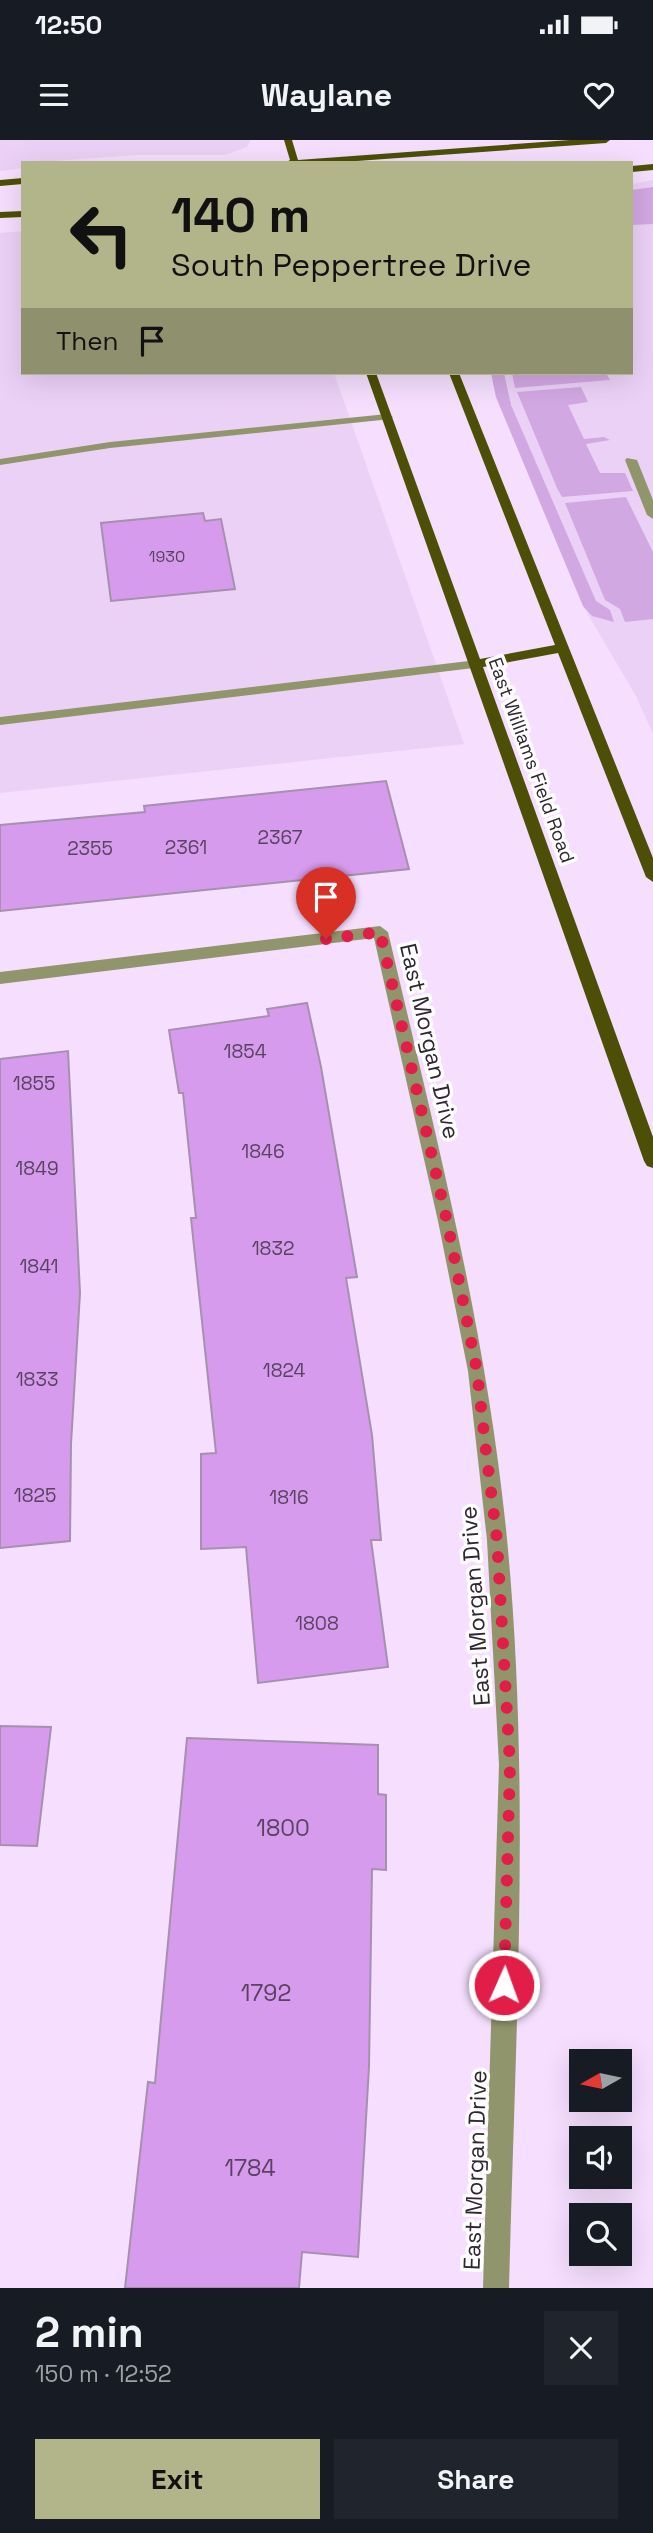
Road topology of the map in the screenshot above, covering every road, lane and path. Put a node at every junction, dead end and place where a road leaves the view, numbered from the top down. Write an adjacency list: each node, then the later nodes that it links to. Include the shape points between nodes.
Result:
1 (288, 140): 4 (main road)
2 (606, 140): 3 (main road)
3 (362, 156): 5 (main road)
4 (294, 161)
5 (314, 161)
6 (653, 167): 7 (main road)
7 (633, 169)
8 (21, 181): 9 (main road)
9 (0, 183)
10 (21, 214): 11 (main road)
11 (0, 215)
12 (372, 375): 14 (main road, East Williams Field Road)
13 (455, 375): 18 (main road)
14 (387, 417): 16 (street, via 110,445); 19 (main road, East Williams Field Road)
15 (631, 460): 17 (street)
16 (0, 462)
17 (653, 515)
18 (561, 648): 19 (main road); 21 (main road)
19 (477, 664): 20 (street); 23 (main road, East Williams Field Road)
20 (0, 721)
21 (653, 877)
22 (0, 978): 24 (street, East Morgan Drive, via 380,932 477,1371 497,1540 510,1765)
23 (653, 1161)
24 (496, 2288)

